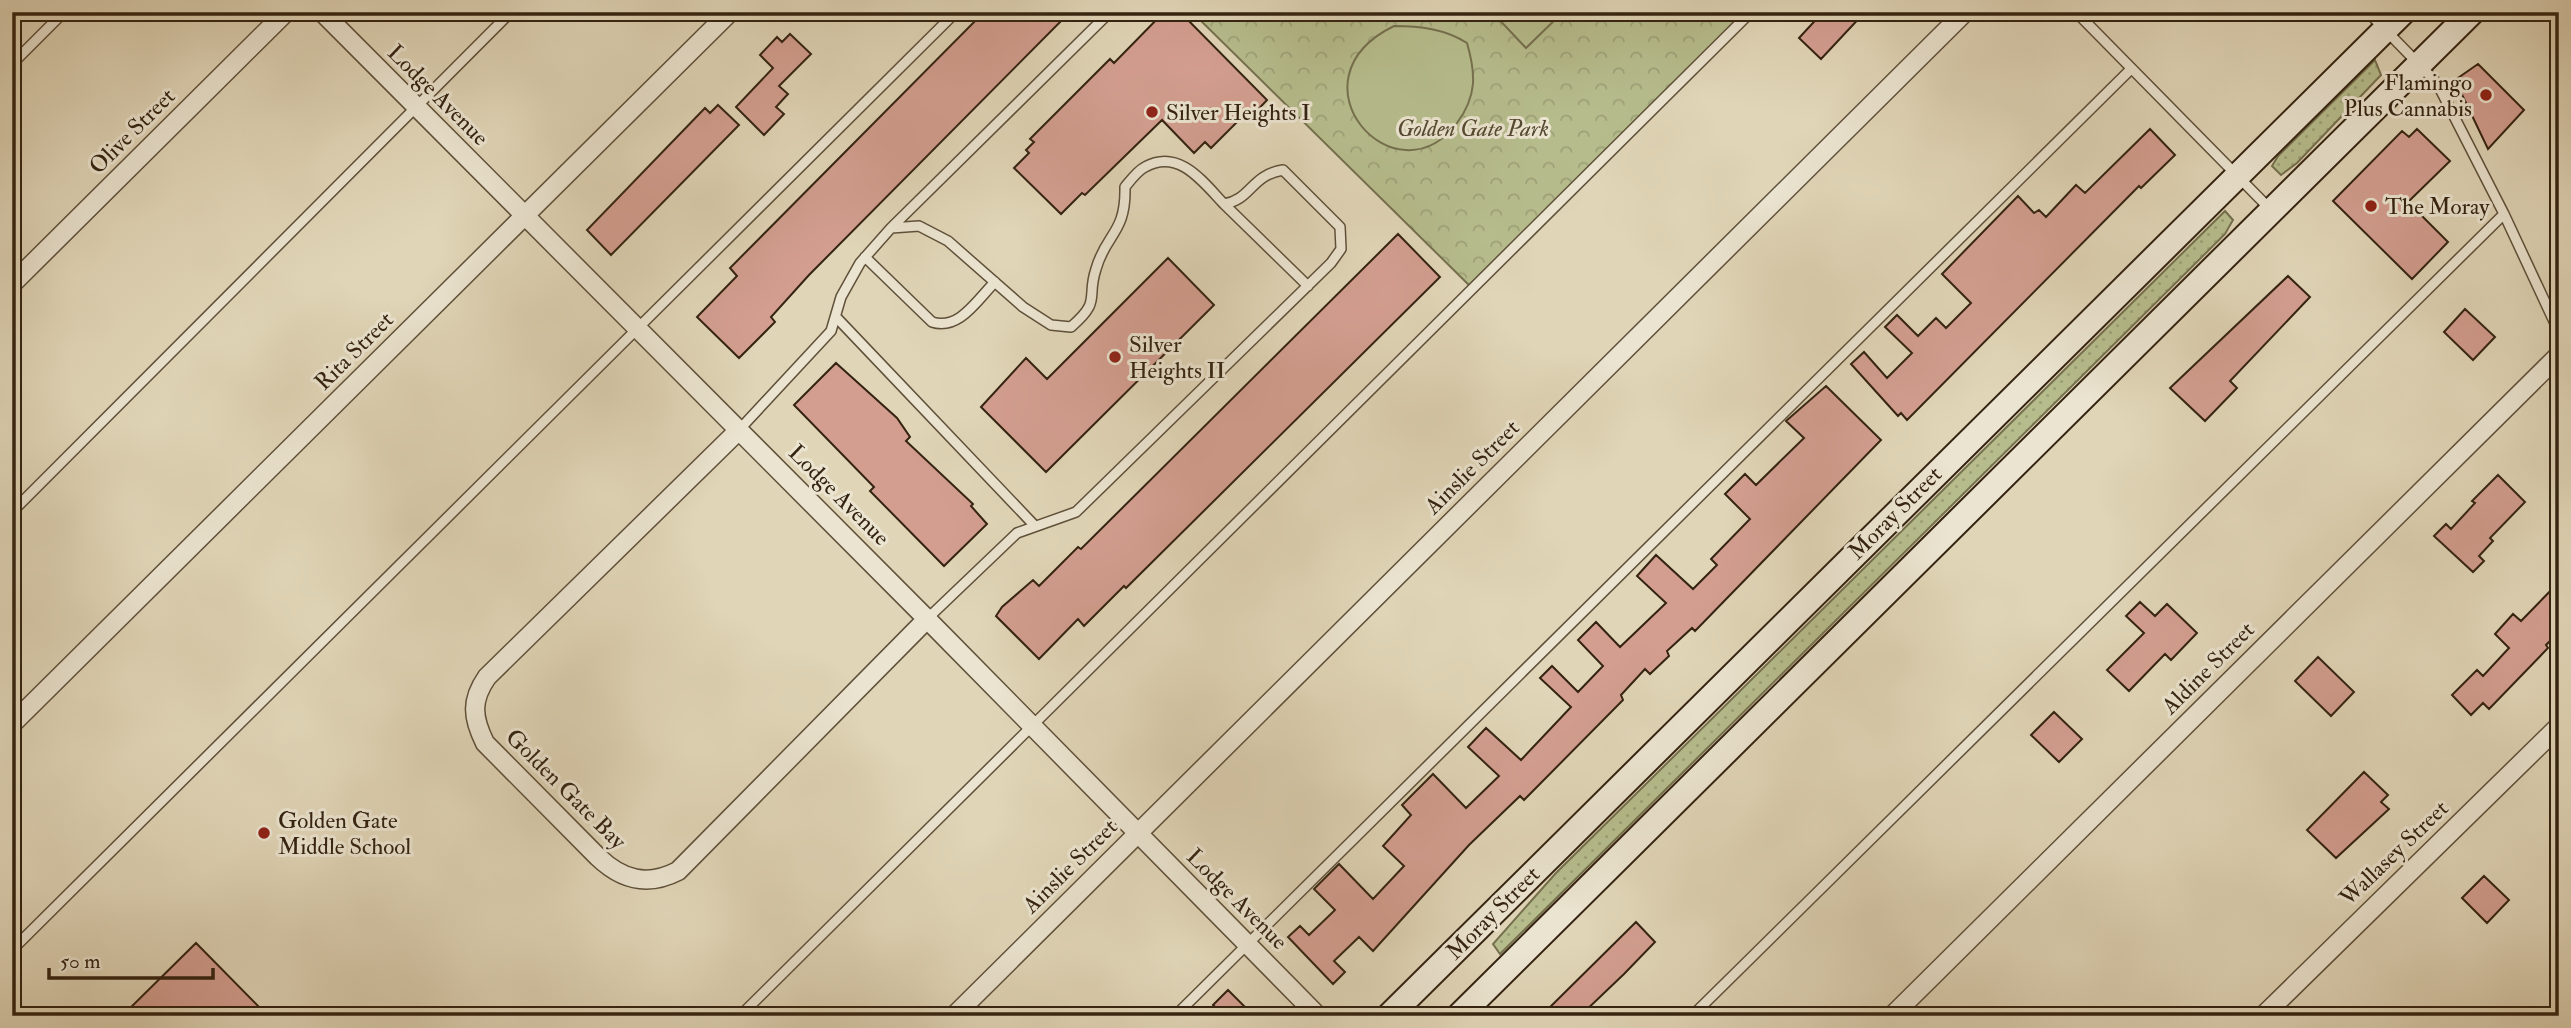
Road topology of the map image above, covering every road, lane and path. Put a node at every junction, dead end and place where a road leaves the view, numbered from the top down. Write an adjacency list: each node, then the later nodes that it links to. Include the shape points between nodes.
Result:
1 (64, 12): 15 (lane)
2 (286, 12): 26 (street, Olive Street)
3 (322, 12): 17 (street, Lodge Avenue)
4 (511, 12): 17 (lane)
5 (730, 12): 22 (street, Rita Street)
6 (956, 12): 29 (lane)
7 (1110, 12): 23 (lane)
8 (1751, 12): 37 (lane)
9 (1965, 12): 39 (street, Ainslie Street)
10 (2076, 12): 16 (lane)
11 (2368, 12): 13 (lane)
12 (2472, 12): 14 (main road)
13 (2394, 21): 14 (lane); 18 (main road, Moray Street)
14 (2420, 63): 20 (main road); 21 (lane, via 2437,83)
15 (12, 64)
16 (2131, 69): 18 (lane); 40 (lane)
17 (417, 109): 22 (street, Lodge Avenue); 33 (lane)
18 (2236, 175): 20 (lane); 46 (main road, Moray Street)
19 (1224, 204): 25 (lane, via 1185,164 1144,167 1125,187 1125,212 1096,269 1094,296 1086,314 1071,327 1051,325); 27 (lane); 27 (lane, via 1236,202 1266,173 1283,170 1340,227 1341,249)
20 (2272, 211): 47 (main road)
21 (2504, 214): 30 (lane); 48 (lane)
22 (523, 217): 29 (street, Lodge Avenue); 36 (street, Rita Street)
23 (891, 228): 24 (lane); 25 (lane, via 919,226 948,241)
24 (865, 257): 25 (lane, via 932,322 944,326 956,322); 28 (lane, via 841,297)
25 (995, 282)
26 (12, 284)
27 (1308, 286): 34 (lane, via 1076,512)
28 (835, 317): 32 (lane, via 815,352); 34 (lane)
29 (637, 328): 32 (street, Lodge Avenue); 41 (lane)
30 (2559, 332)
31 (2559, 355): 49 (street, Aldine Street)
32 (739, 430): 35 (street, Lodge Avenue); 35 (street, Golden Gate Bay, via 487,677 477,692 473,707 485,743 598,857 611,870 636,880 664,878 678,871)
33 (12, 512)
34 (1035, 526): 35 (lane, via 1017,533)
35 (927, 619): 37 (street, Lodge Avenue)
36 (12, 724)
37 (1032, 726): 39 (street, Lodge Avenue); 42 (lane)
38 (2559, 726): 50 (street, Wallasey Street)
39 (1138, 833): 40 (street, Lodge Avenue); 43 (street, Ainslie Street)
40 (1247, 944): 44 (lane); 45 (street, Lodge Avenue)
41 (12, 950)
42 (740, 1016)
43 (954, 1016)
44 (1175, 1016)
45 (1318, 1016)
46 (1389, 1016)
47 (1459, 1016)
48 (1692, 1016)
49 (1892, 1016)
50 (2263, 1016)

